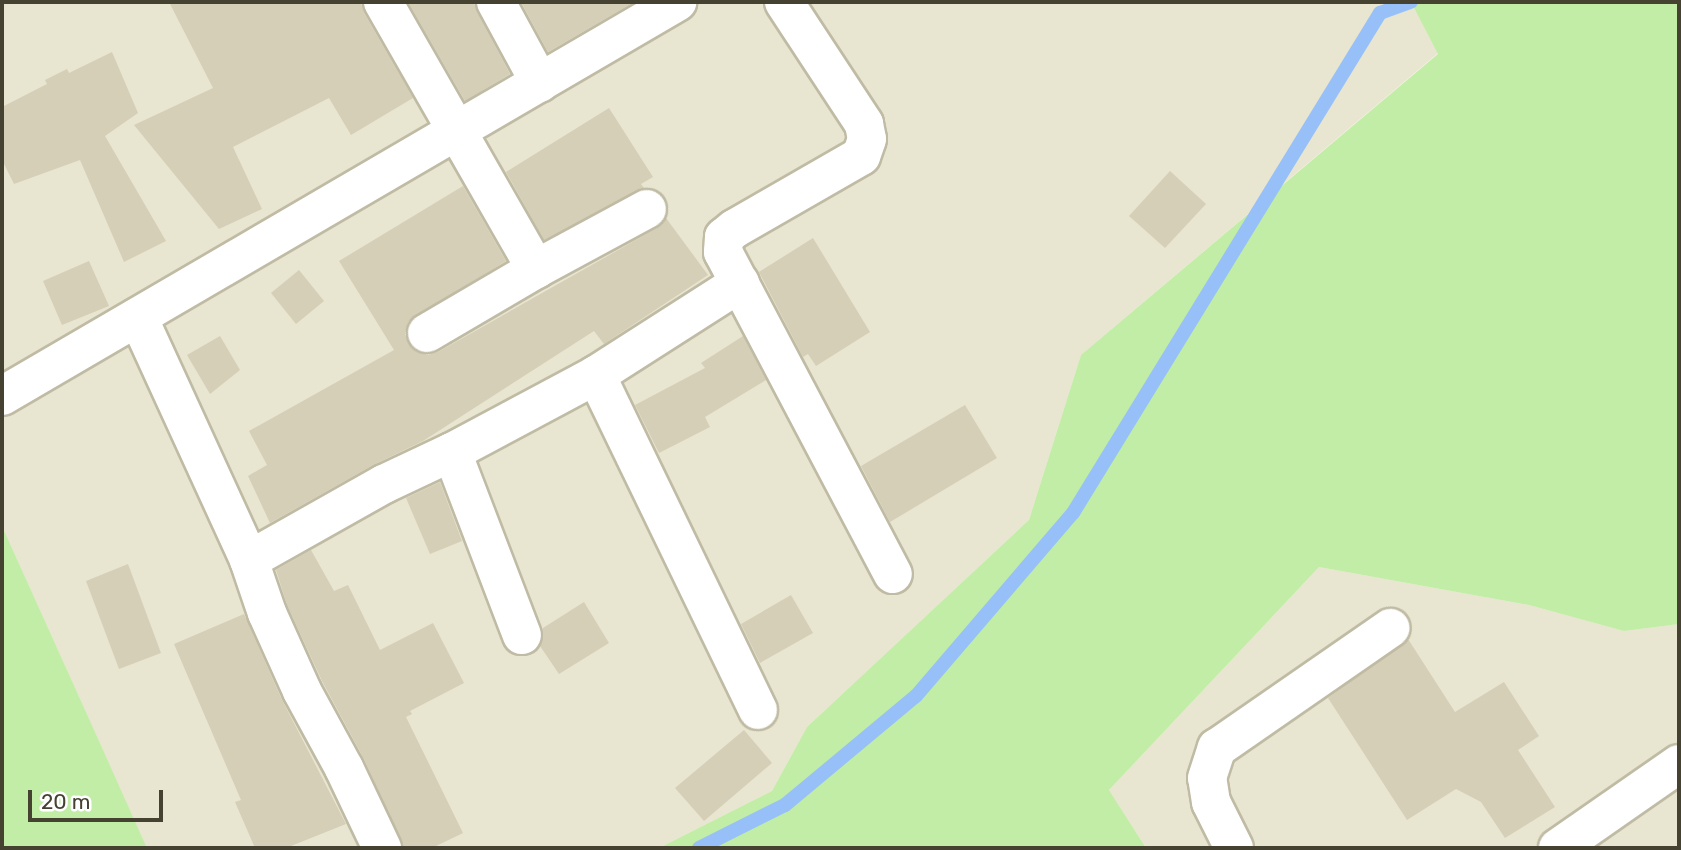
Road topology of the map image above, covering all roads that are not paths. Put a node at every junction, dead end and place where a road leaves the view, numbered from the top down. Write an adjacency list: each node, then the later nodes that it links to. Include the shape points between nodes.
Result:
1 (383, 2): 6 (street)
2 (496, 2): 5 (street)
3 (677, 2): 5 (street)
4 (784, 2): 9 (street, via 864,124 867,139 861,156 724,237 723,252)
5 (540, 83): 6 (street)
6 (458, 132): 8 (street); 10 (street)
7 (647, 209): 8 (street)
8 (536, 269): 11 (street)
9 (740, 283): 12 (street); 16 (street)
10 (138, 317): 13 (street); 15 (street)
11 (427, 333)
12 (596, 374): 14 (street); 19 (street)
13 (2, 396)
14 (452, 452): 15 (street, via 384,484); 18 (street)
15 (249, 561): 21 (street, via 302,691)
16 (893, 574)
17 (1390, 628): 22 (street, via 1217,748 1208,778 1211,802)
18 (522, 635)
19 (758, 710)
20 (1679, 764): 23 (street)
21 (382, 848)
22 (1234, 848)
23 (1558, 848)

